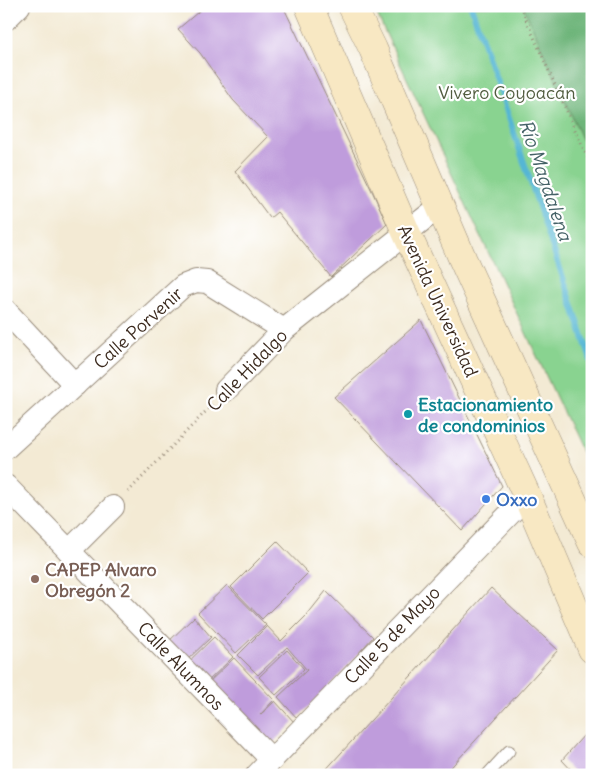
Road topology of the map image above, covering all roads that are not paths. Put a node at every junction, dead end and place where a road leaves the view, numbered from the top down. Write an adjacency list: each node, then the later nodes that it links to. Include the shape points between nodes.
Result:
1 (19, 6): 4 (street)
2 (309, 6): 6 (main road, Avenida Universidad)
3 (352, 6): 5 (main road)
4 (6, 19)
5 (440, 206): 6 (street, Calle Hidalgo); 7 (main road)
6 (406, 232): 8 (main road, Avenida Universidad); 10 (street, Calle Hidalgo)
7 (463, 260): 8 (main road); 17 (main road)
8 (429, 281): 15 (main road, Avenida Universidad)
9 (6, 311): 11 (street)
10 (284, 330): 11 (street, Calle Porvenir, via 207,282 196,281 183,286); 12 (street, Calle Hidalgo)
11 (75, 385): 13 (street, Calle Porvenir)
12 (226, 390)
13 (6, 448)
14 (9, 496): 18 (street, Calle Alumnos)
15 (527, 496): 19 (main road, Avenida Universidad); 21 (street, Calle 5 de Mayo)
16 (113, 507): 18 (street)
17 (592, 543)
18 (69, 550): 21 (street, Calle Alumnos)
19 (592, 649)
20 (509, 751): 22 (lane)
21 (264, 767)
22 (488, 775)

